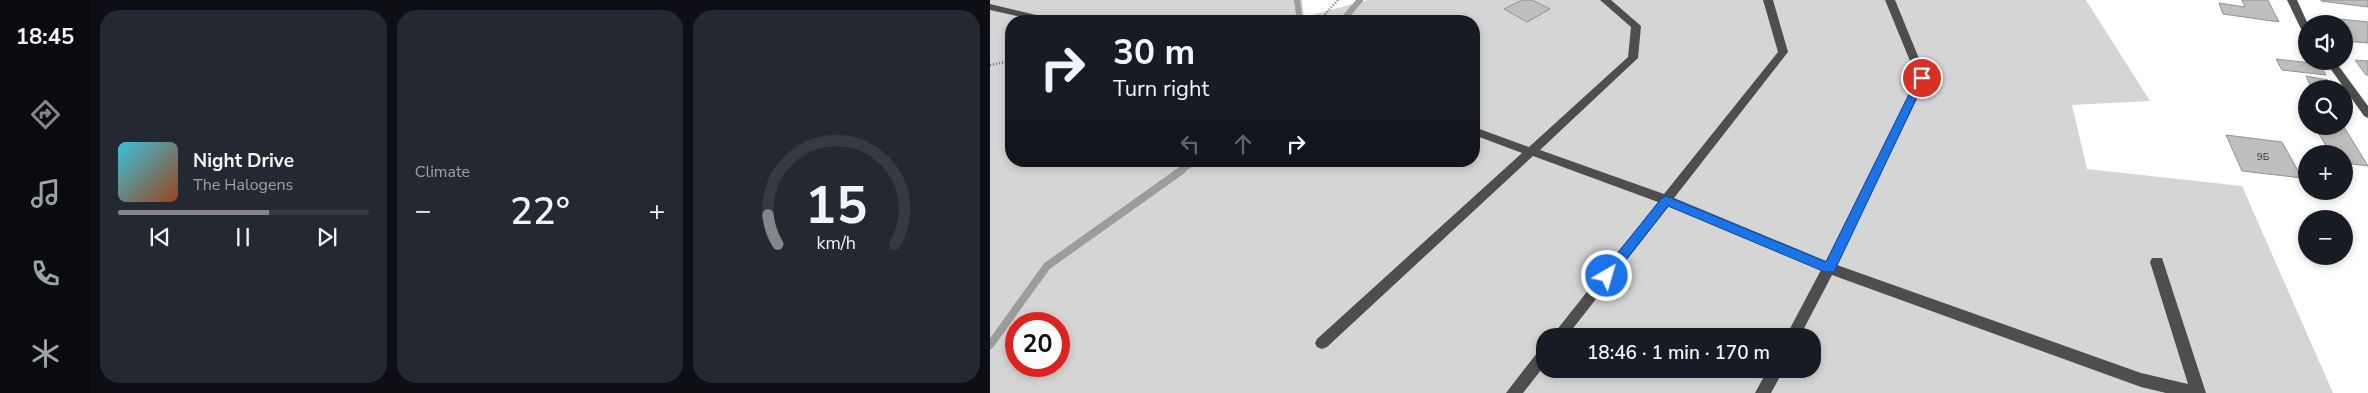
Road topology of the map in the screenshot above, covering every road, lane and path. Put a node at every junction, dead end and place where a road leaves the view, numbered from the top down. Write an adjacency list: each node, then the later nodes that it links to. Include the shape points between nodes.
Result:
1 (1338, 0): 8 (path)
2 (1604, 0): 15 (street, via 1636,26 1633,58)
3 (1768, 0): 16 (street, via 1784,52)
4 (1890, 0): 18 (street, via 1922,78)
5 (2292, 0): 9 (street)
6 (990, 7): 7 (street)
7 (1024, 15)
8 (1324, 15)
9 (2299, 15)
10 (1005, 63): 11 (path)
11 (990, 65)
12 (2336, 70): 13 (street)
13 (2368, 114)
14 (1480, 133): 15 (street)
15 (1533, 150): 16 (street); 21 (street)
16 (1666, 200): 18 (street); 19 (street)
17 (2157, 262): 27 (street)
18 (1829, 268): 20 (street); 26 (street, via 2141,380)
19 (1565, 328)
20 (1797, 328)
21 (1322, 344)
22 (1536, 365): 24 (street)
23 (1772, 378): 25 (street)
24 (1514, 393)
25 (1764, 393)
26 (2194, 393)
27 (2198, 393)

